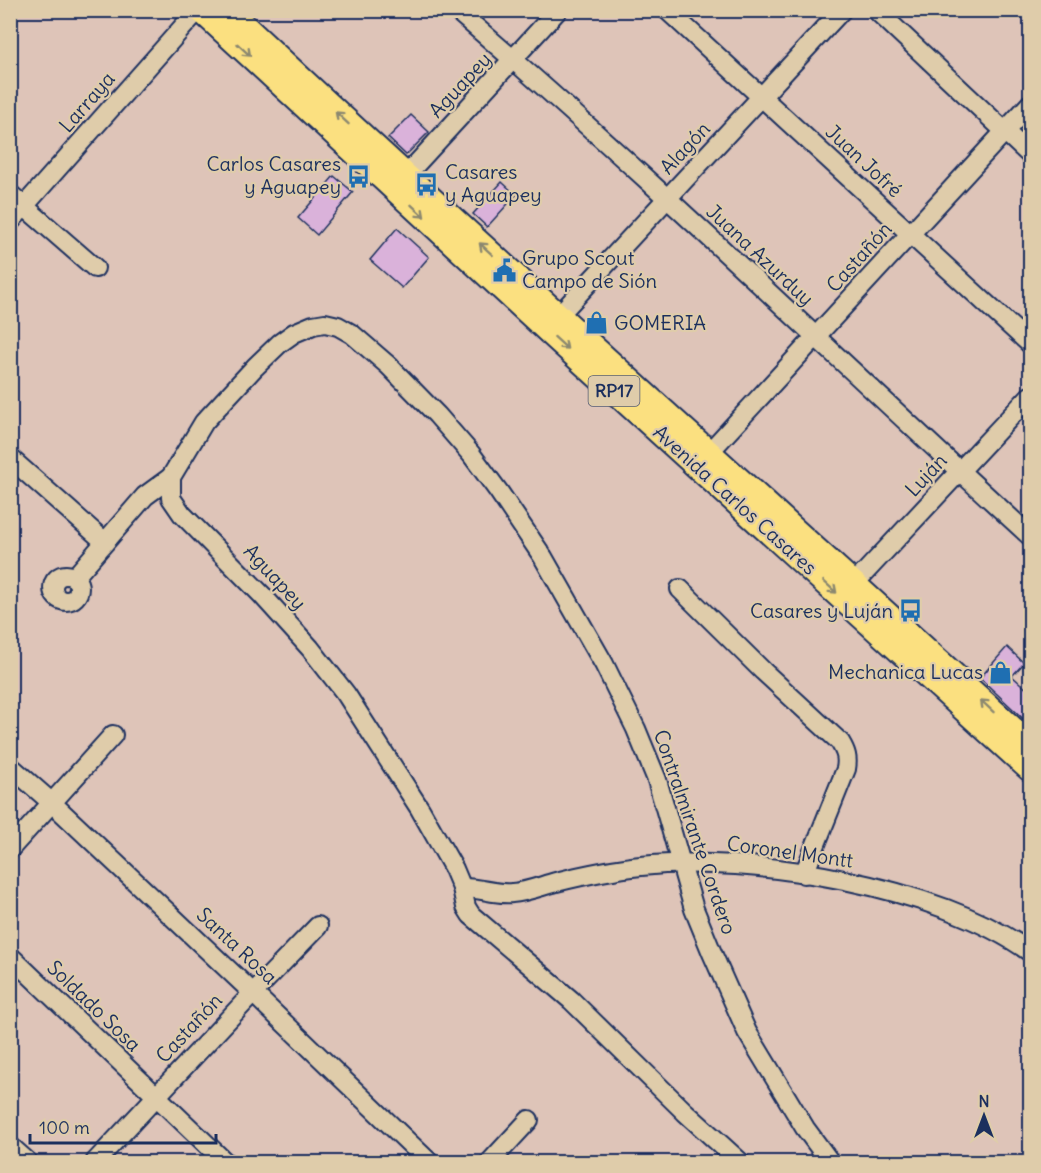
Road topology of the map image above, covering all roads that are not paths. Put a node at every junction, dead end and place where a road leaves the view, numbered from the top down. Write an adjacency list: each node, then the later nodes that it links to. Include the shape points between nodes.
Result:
1 (199, 10): 13 (main road, Avenida Carlos Casares / RP17, one-way to 13); 16 (street, Larraya)
2 (227, 10): 13 (main road, Avenida Carlos Casares / RP17, one-way to 2)
3 (456, 10): 8 (street, Juana Azurduy)
4 (558, 10): 8 (street, Aguapey)
5 (667, 10): 9 (street, Juan Jofré)
6 (842, 10): 9 (street, Alagón)
7 (876, 10): 11 (street)
8 (513, 60): 13 (street, Aguapey); 15 (street, Juana Azurduy)
9 (763, 98): 15 (street, Alagón); 18 (street, Juan Jofré)
10 (1030, 104): 11 (street, Castañón)
11 (1005, 131): 12 (street); 18 (street, Castañón)
12 (1030, 155)
13 (400, 183): 20 (main road, Avenida Carlos Casares / RP17, one-way to 13); 25 (main road, Avenida Carlos Casares / RP17, one-way to 25)
14 (10, 194): 16 (street)
15 (668, 200): 20 (street, Alagón); 21 (street, Juana Azurduy)
16 (25, 206): 17 (street, Larraya); 19 (street)
17 (10, 222)
18 (910, 234): 21 (street, Castañón); 22 (street, Juan Jofré)
19 (95, 268)
20 (559, 315): 25 (main road, Avenida Carlos Casares / RP17)
21 (816, 338): 25 (street, Castañón); 26 (street, Juana Azurduy)
22 (1030, 344)
23 (1030, 396): 26 (street, Luján)
24 (10, 458): 29 (street)
25 (702, 460): 31 (main road, Avenida Carlos Casares / RP17); 34 (main road, Avenida Carlos Casares / RP17, one-way to 34)
26 (960, 471): 28 (street, Juana Azurduy); 31 (street, Luján)
27 (171, 477): 29 (street, via 146,496); 38 (street, Contralmirante Cordero, via 204,422 280,343 294,333 325,323 352,334 437,414 471,454 543,557 636,729 657,780); 40 (street, Aguapey, via 171,498 176,506 310,648 346,694 420,809)
28 (1030, 536)
29 (105, 542): 30 (street)
30 (75, 578)
31 (854, 584): 34 (main road, Avenida Carlos Casares / RP17, one-way to 31)
32 (680, 589): 39 (street, via 846,751 846,769)
33 (112, 735): 36 (street)
34 (1030, 762)
35 (10, 766): 36 (street, Santa Rosa)
36 (51, 802): 37 (street); 44 (street, Santa Rosa)
37 (10, 849)
38 (680, 864): 39 (street, Coronel Montt, via 756,867); 40 (street, Coronel Montt, via 589,874 510,894); 54 (street, Contralmirante Cordero, via 712,953 747,1032)
39 (804, 874): 42 (street, Coronel Montt, via 913,898 986,925)
40 (462, 888): 53 (street, Aguapey, via 471,915 571,1000)
41 (318, 926): 44 (street, Castañón)
42 (1030, 952)
43 (10, 956): 45 (street, Soldado Sosa)
44 (253, 993): 45 (street, Castañón); 51 (street, Santa Rosa)
45 (156, 1097): 49 (street, Castañón); 50 (street, Soldado Sosa)
46 (529, 1120): 52 (street)
47 (10, 1146): 48 (street)
48 (28, 1162)
49 (94, 1162)
50 (225, 1162)
51 (429, 1162)
52 (490, 1162)
53 (740, 1162)
54 (830, 1162)

